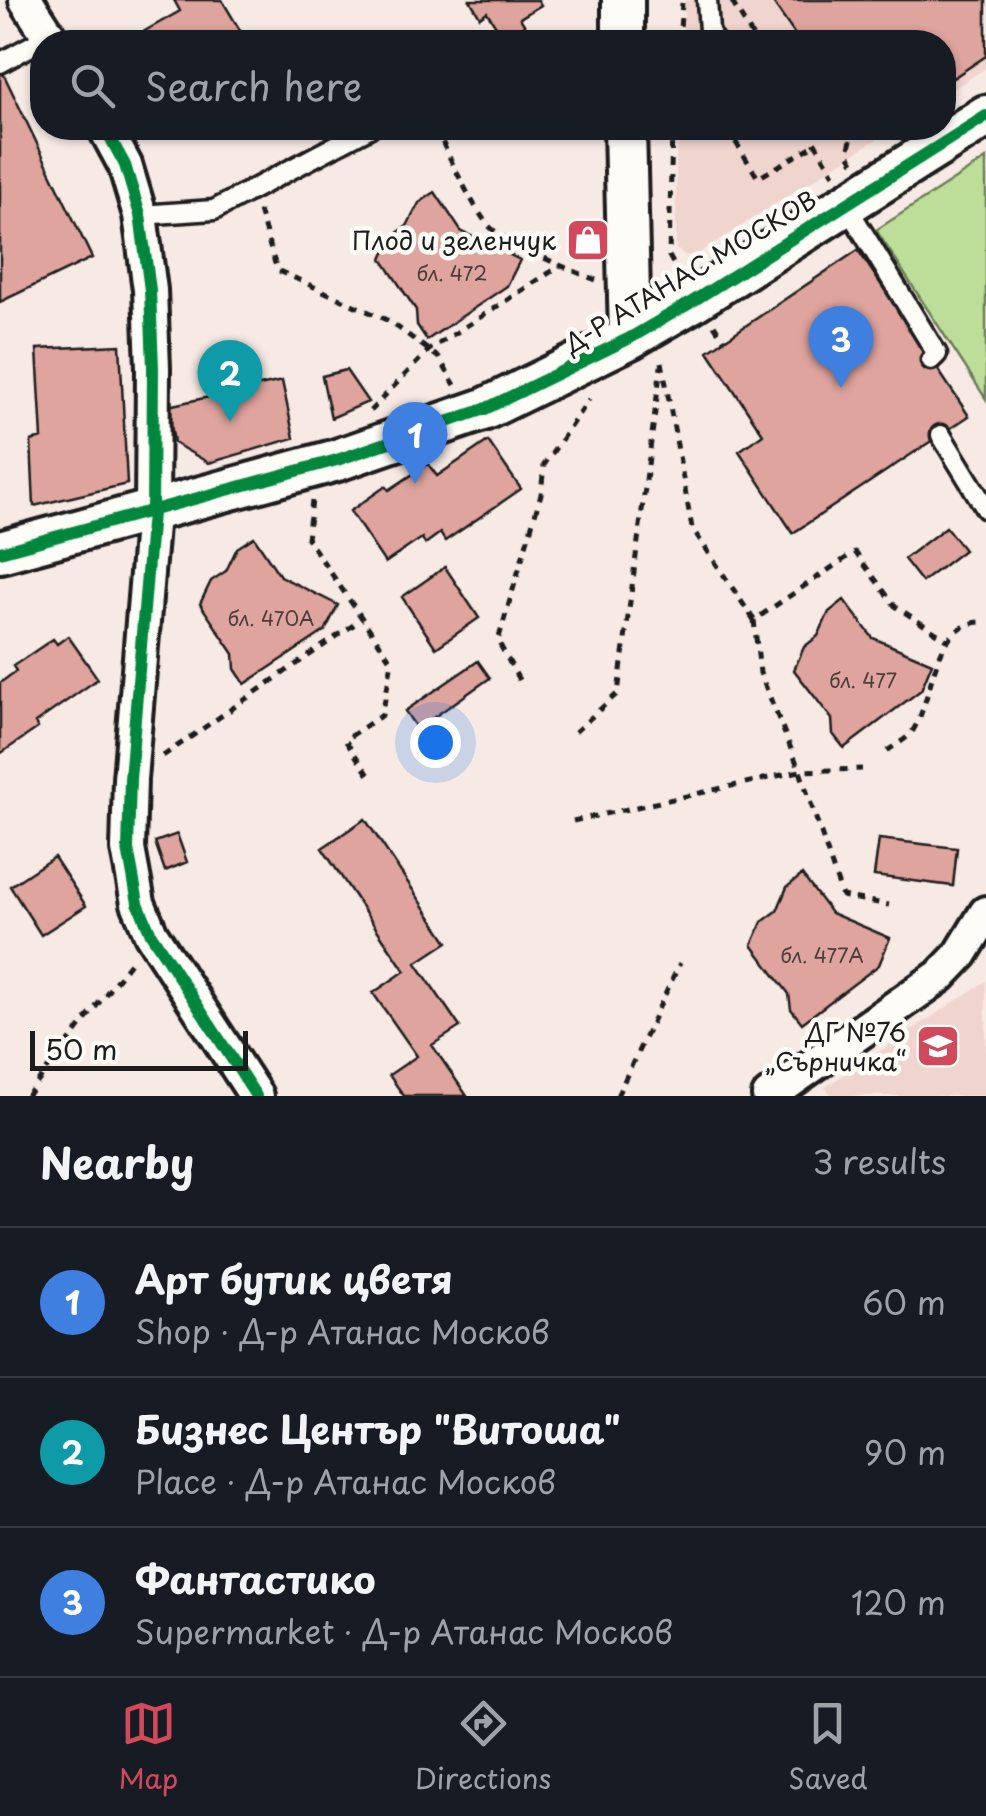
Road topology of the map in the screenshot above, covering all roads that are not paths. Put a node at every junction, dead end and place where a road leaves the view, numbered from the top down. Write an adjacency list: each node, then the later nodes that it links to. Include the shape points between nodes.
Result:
1 (26, 0): 4 (street)
2 (623, 0): 5 (street)
3 (707, 0): 6 (lane)
4 (45, 30)
5 (623, 30)
6 (709, 30)
7 (30, 49): 8 (lane)
8 (0, 63)
9 (986, 118): 10 (street, Д-Р АТАНАС МОСКОВ)
10 (956, 137)
11 (111, 140): 16 (street)
12 (346, 140): 16 (lane, via 214,210)
13 (625, 140): 17 (street)
14 (951, 140): 15 (street, Д-Р АТАНАС МОСКОВ)
15 (846, 205): 17 (street, Д-Р АТАНАС МОСКОВ, via 702,314); 18 (lane, via 937,354)
16 (140, 215): 21 (street, via 150,290)
17 (630, 338): 21 (street, Д-Р АТАНАС МОСКОВ, via 485,409)
18 (931, 360)
19 (940, 434): 20 (lane)
20 (986, 509)
21 (152, 513): 22 (street, Д-Р АТАНАС МОСКОВ); 24 (street, via 128,849 152,934)
22 (0, 552)
23 (986, 914): 25 (street, via 940,976)
24 (256, 1096)
25 (769, 1096)

